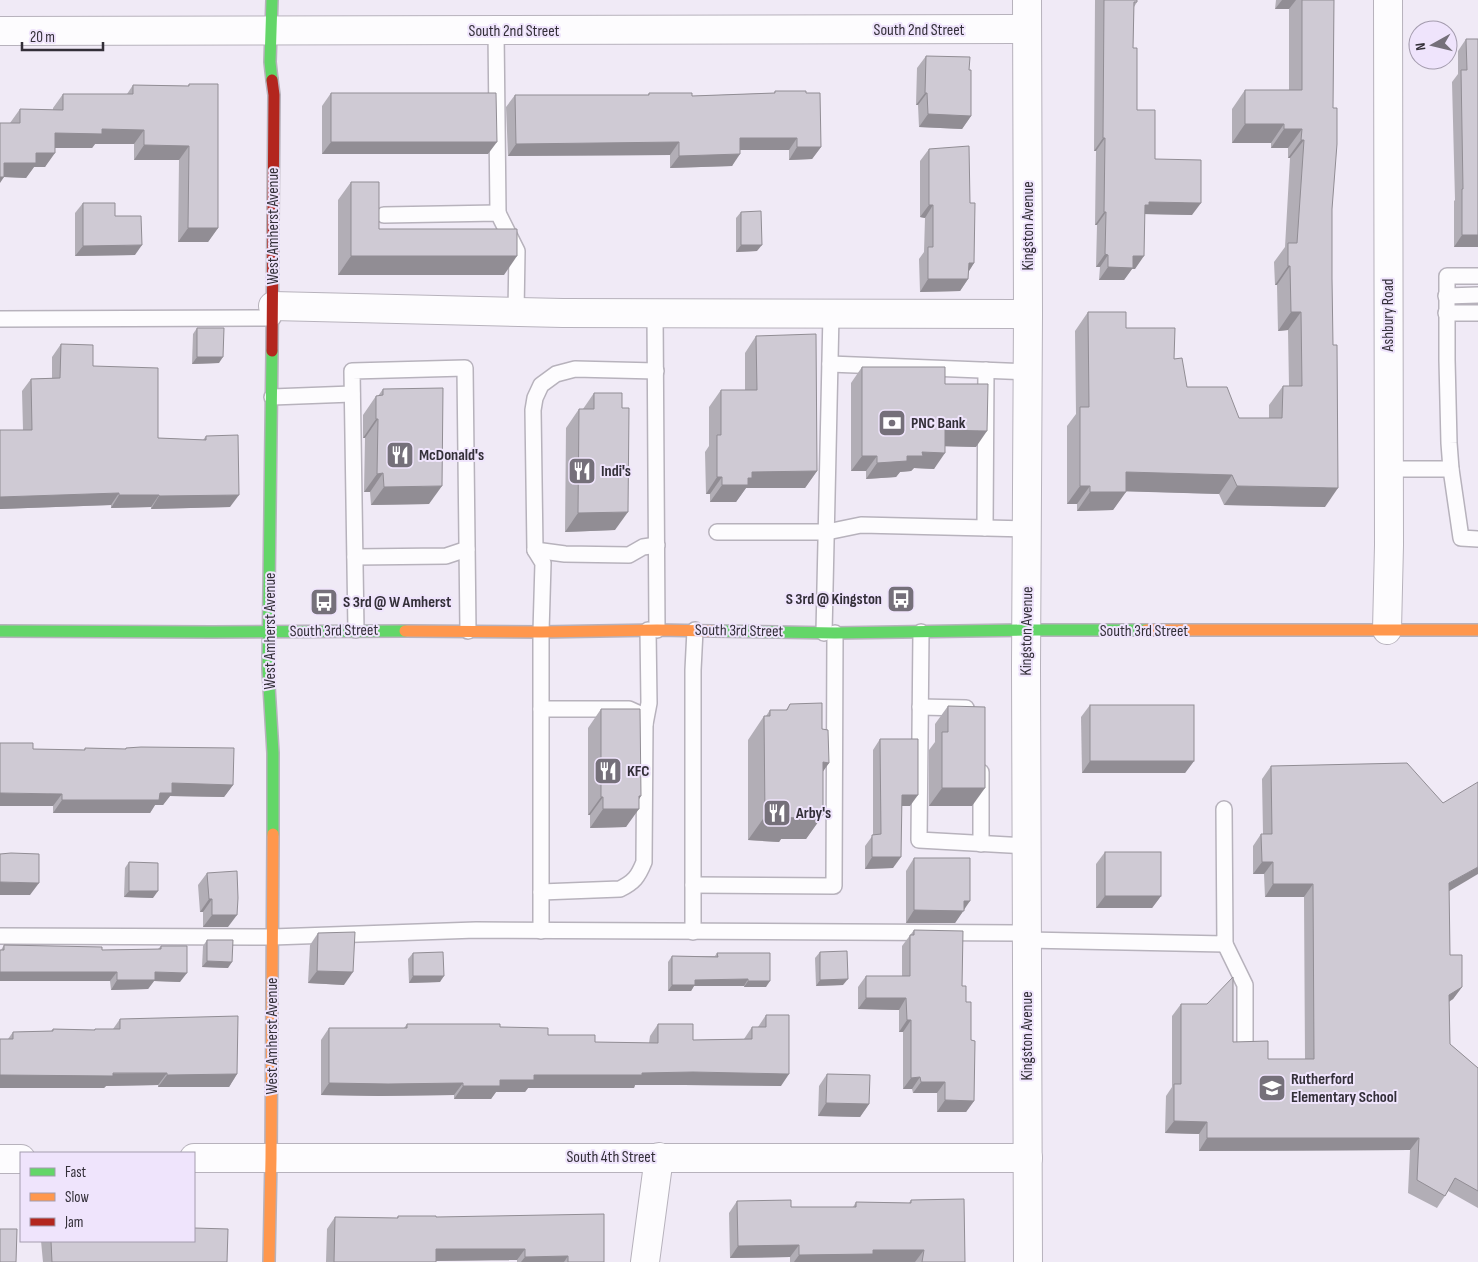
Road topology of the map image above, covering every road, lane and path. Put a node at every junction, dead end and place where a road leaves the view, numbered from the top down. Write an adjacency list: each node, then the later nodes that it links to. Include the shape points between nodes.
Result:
1 (272, 0): 6 (street, West Amherst Avenue)
2 (1027, 0): 4 (street, Kingston Avenue)
3 (1388, 0): 27 (street, Ashbury Road)
4 (1027, 30): 7 (street, South 2nd Street); 19 (street, Kingston Avenue)
5 (0, 31): 6 (street, South 2nd Street)
6 (271, 31): 7 (street, South 2nd Street); 13 (street, West Amherst Avenue, via 274,95)
7 (496, 31): 8 (lane)
8 (498, 213): 9 (lane); 14 (lane, via 517,251)
9 (384, 215)
10 (1478, 276): 12 (lane, via 1447,276)
11 (1478, 295): 12 (lane)
12 (1446, 296): 16 (lane)
13 (273, 312): 14 (street); 20 (lane); 26 (street, West Amherst Avenue)
14 (516, 312): 15 (street)
15 (655, 313): 18 (street); 23 (lane)
16 (1446, 313): 17 (lane); 28 (lane)
17 (1478, 313)
18 (831, 314): 19 (street); 21 (lane)
19 (1028, 314): 24 (street, Kingston Avenue)
20 (0, 319)
21 (830, 364): 22 (lane); 32 (lane)
22 (986, 370): 24 (lane); 29 (lane)
23 (656, 371): 34 (lane); 36 (lane, via 575,369 556,374 541,385 533,410)
24 (1028, 372): 30 (street, Kingston Avenue)
25 (352, 394): 26 (lane); 35 (lane, via 352,372 465,368); 37 (lane)
26 (272, 397): 46 (street, West Amherst Avenue)
27 (1388, 469): 28 (lane); 42 (street, Ashbury Road)
28 (1450, 469): 33 (lane, via 1461,538)
29 (985, 528): 30 (lane); 32 (lane, via 861,525)
30 (1027, 529): 41 (street, Kingston Avenue)
31 (717, 532): 32 (lane)
32 (827, 532): 49 (lane)
33 (1478, 539)
34 (657, 545): 36 (lane, via 643,547 629,555); 39 (lane)
35 (467, 549): 37 (lane, via 446,556); 45 (lane)
36 (535, 550): 47 (lane, via 543,563)
37 (355, 556): 38 (lane)
38 (356, 630): 45 (street, South 3rd Street); 46 (street, South 3rd Street)
39 (652, 630): 40 (street, South 3rd Street); 47 (street, South 3rd Street); 53 (lane)
40 (695, 630): 49 (street, South 3rd Street); 58 (lane)
41 (1026, 630): 42 (street, South 3rd Street); 48 (street, South 3rd Street); 57 (street, Kingston Avenue)
42 (1387, 630): 43 (street, South 3rd Street)
43 (1478, 630)
44 (0, 631): 46 (street, South 3rd Street)
45 (468, 631): 47 (street, South 3rd Street)
46 (268, 632): 63 (street, West Amherst Avenue, via 273,753)
47 (541, 632): 51 (lane)
48 (921, 632): 49 (street, South 3rd Street); 50 (lane)
49 (830, 633): 58 (lane, via 834,886)
50 (920, 707): 52 (lane); 56 (lane, via 918,840)
51 (541, 709): 53 (lane, via 629,709 640,714); 59 (lane)
52 (981, 709)
53 (645, 724): 59 (lane, via 644,862 640,874 620,889)
54 (981, 757): 56 (lane)
55 (1224, 809): 65 (lane)
56 (981, 844): 57 (lane)
57 (1027, 846): 64 (street, Kingston Avenue)
58 (693, 886): 61 (lane)
59 (541, 892): 60 (lane)
60 (541, 931): 61 (lane); 63 (lane)
61 (693, 932): 64 (lane)
62 (0, 936): 63 (lane)
63 (272, 937): 69 (street, West Amherst Avenue)
64 (1027, 937): 65 (lane); 70 (street, Kingston Avenue)
65 (1225, 944): 66 (lane, via 1245,985)
66 (1245, 1041)
67 (659, 1157): 69 (street, South 4th Street); 70 (street, South 4th Street); 74 (street)
68 (195, 1158): 69 (street, South 4th Street)
69 (272, 1158): 73 (street, West Amherst Avenue)
70 (1028, 1158): 75 (street, Kingston Avenue)
71 (0, 1159): 72 (street)
72 (20, 1159)
73 (269, 1262)
74 (645, 1262)
75 (1028, 1262)

